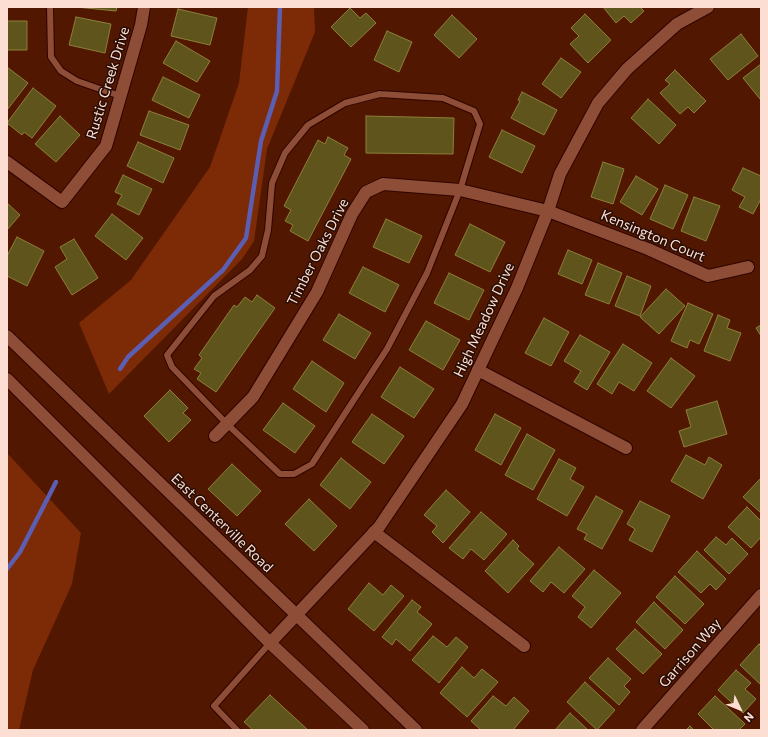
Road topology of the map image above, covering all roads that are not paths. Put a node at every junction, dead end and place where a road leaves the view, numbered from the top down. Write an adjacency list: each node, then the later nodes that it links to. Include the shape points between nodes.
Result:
1 (50, 7): 4 (lane, via 51,57 61,71 77,81)
2 (144, 7): 4 (street, Rustic Creek Drive, via 141,26)
3 (708, 7): 7 (street, High Meadow Drive, via 677,24 627,69 598,103 560,174)
4 (120, 96): 5 (street, Rustic Creek Drive, via 106,146 62,202)
5 (7, 162)
6 (460, 190): 7 (street, Timber Oaks Drive); 12 (street, Timber Oaks Drive, via 383,184 366,192 352,214 317,292 276,360 253,397); 12 (lane, via 427,273 387,349 312,464 294,474 280,474); 12 (lane, via 480,124 474,111 443,98 380,94 344,103 308,125 285,154 272,183 268,230 262,256 250,270 214,296 167,355 172,367)
7 (548, 211): 8 (street, Kensington Court, via 648,248 708,276); 10 (street, High Meadow Drive)
8 (748, 267)
9 (7, 336): 17 (street, East Centerville Road)
10 (478, 370): 14 (street); 15 (street, High Meadow Drive, via 462,404)
11 (7, 378): 18 (street)
12 (226, 424): 13 (street, Timber Oaks Drive)
13 (215, 436)
14 (626, 448)
15 (374, 532): 17 (street, High Meadow Drive); 19 (street)
16 (761, 595): 23 (street, Garrison Way)
17 (296, 616): 18 (street, High Meadow Drive); 22 (street, East Centerville Road)
18 (270, 643): 20 (lane, via 214,706); 21 (street)
19 (524, 646)
20 (237, 730)
21 (363, 730)
22 (416, 730)
23 (642, 730)

